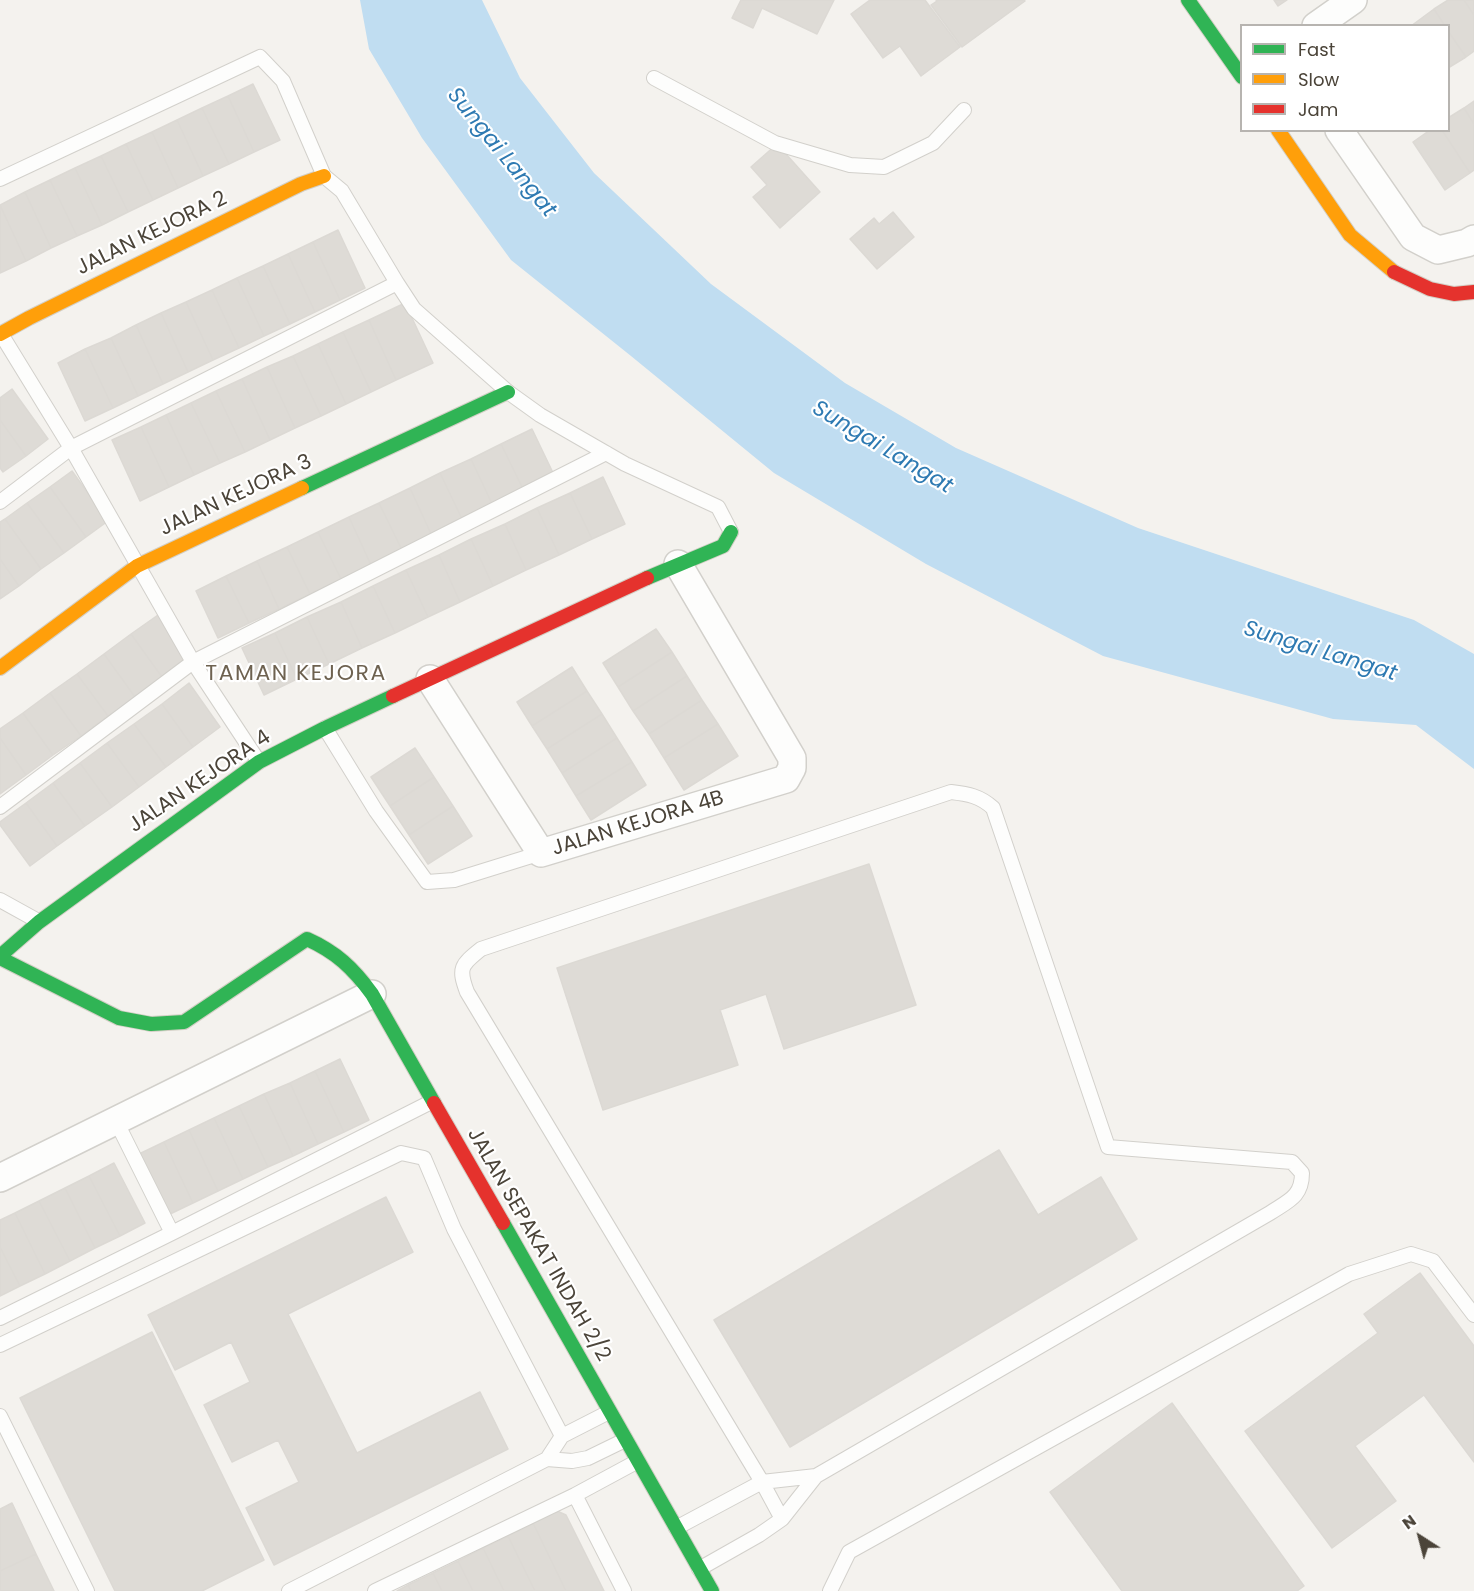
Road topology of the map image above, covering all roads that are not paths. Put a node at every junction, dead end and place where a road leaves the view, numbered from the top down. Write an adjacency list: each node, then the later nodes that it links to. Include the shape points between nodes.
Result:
1 (1188, 0): 4 (street)
2 (1353, 0): 3 (street)
3 (1319, 24)
4 (1240, 75)
5 (654, 78): 6 (lane, via 775,143 850,165 884,167 933,143)
6 (964, 110)
7 (1279, 132): 13 (street, via 1350,235 1394,272 1430,289 1454,294)
8 (1340, 132): 11 (street, via 1413,237 1438,250)
9 (324, 176): 10 (lane, via 283,81 260,57); 12 (lane, via 342,191); 14 (street, JALAN KEJORA 2)
10 (0, 179)
11 (1474, 239)
12 (397, 283): 15 (lane, via 414,309); 16 (lane)
13 (1474, 292)
14 (0, 333): 16 (lane)
15 (508, 392): 17 (lane); 21 (street, JALAN KEJORA 3)
16 (71, 448): 18 (lane); 21 (lane)
17 (606, 453): 19 (lane, via 718,507); 22 (lane)
18 (0, 502)
19 (731, 532): 20 (street, JALAN KEJORA 4, via 723,546)
20 (678, 564): 24 (street, JALAN KEJORA 4); 28 (street, JALAN KEJORA 4B, via 792,758 792,768 786,779)
21 (137, 566): 22 (lane); 23 (street, JALAN KEJORA 3)
22 (193, 662): 26 (lane); 27 (lane)
23 (0, 668)
24 (430, 679): 25 (street, JALAN KEJORA 4); 28 (street)
25 (325, 728): 26 (street, JALAN KEJORA 4); 28 (lane, JALAN KEJORA 4B, via 376,811 427,882 454,880)
26 (259, 762): 30 (street, JALAN KEJORA 4)
27 (0, 807)
28 (541, 853)
29 (0, 900): 30 (lane)
30 (39, 922): 31 (street, JALAN KEJORA 4)
31 (0, 957): 32 (street, JALAN SEPAKAT INDAH 2/2, via 119,1018 138,1023 184,1022 307,939 341,958)
32 (372, 994): 33 (street, JALAN SEPAKAT INDAH 2/2); 34 (street)
33 (433, 1101): 36 (lane); 40 (street, JALAN SEPAKAT INDAH 2/2)
34 (116, 1120): 35 (street); 36 (lane)
35 (2, 1173)
36 (172, 1233): 38 (lane)
37 (1474, 1315): 57 (lane, via 1433,1261 1411,1254 1349,1274 849,1552)
38 (0, 1318)
39 (0, 1345): 42 (lane, via 401,1153 424,1158 454,1229)
40 (609, 1412): 42 (lane); 43 (street, JALAN SEPAKAT INDAH 2/2)
41 (0, 1416): 52 (lane)
42 (562, 1436): 44 (lane)
43 (625, 1440): 44 (lane, via 588,1458); 45 (street, JALAN SEPAKAT INDAH 2/2)
44 (547, 1459): 53 (lane)
45 (638, 1461): 48 (lane); 50 (street, JALAN SEPAKAT INDAH 2/2)
46 (816, 1476): 47 (lane); 47 (lane, via 1270,1213 1294,1197 1302,1185 1302,1173 1292,1162 1108,1147 993,808 971,794 951,792 481,950 465,962 461,976 467,992); 49 (lane)
47 (762, 1482): 49 (lane); 50 (lane)
48 (575, 1495): 54 (lane); 55 (lane)
49 (782, 1519): 51 (lane)
50 (676, 1527): 51 (street, JALAN SEPAKAT INDAH 2/2)
51 (699, 1569): 56 (street, JALAN SEPAKAT INDAH 2/2)
52 (87, 1591)
53 (289, 1591)
54 (375, 1591)
55 (624, 1591)
56 (712, 1591)
57 (830, 1591)

